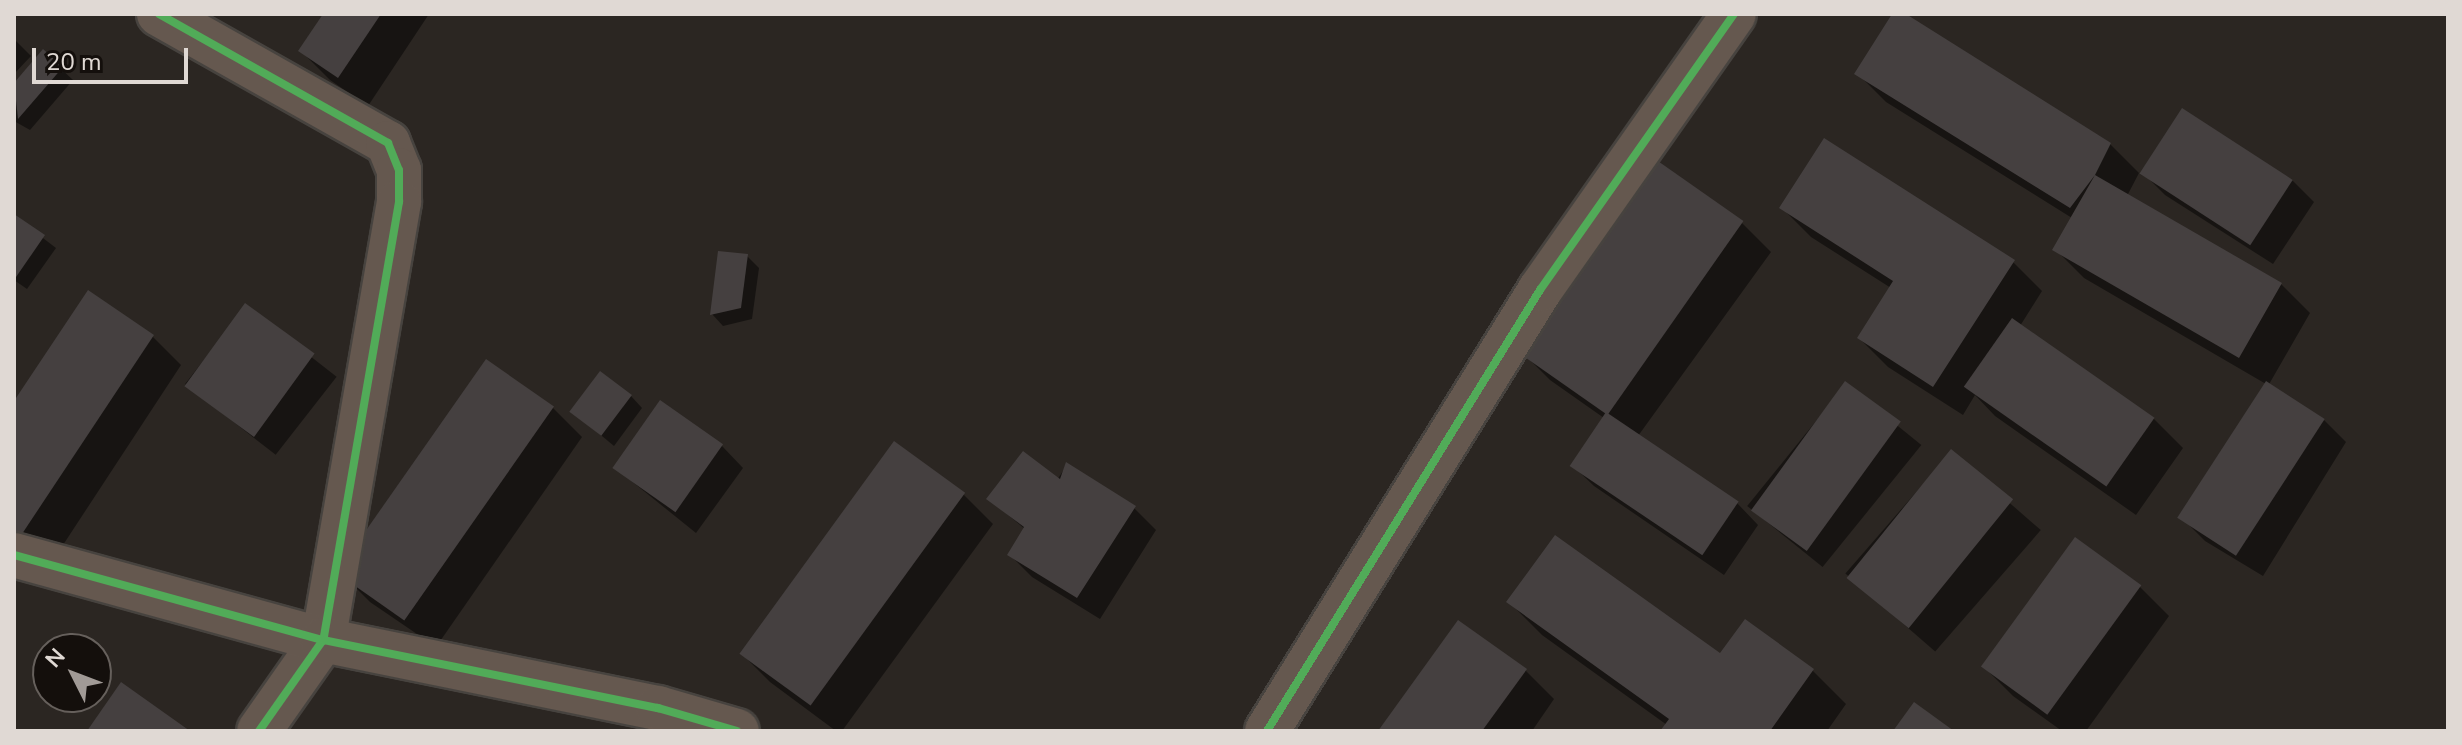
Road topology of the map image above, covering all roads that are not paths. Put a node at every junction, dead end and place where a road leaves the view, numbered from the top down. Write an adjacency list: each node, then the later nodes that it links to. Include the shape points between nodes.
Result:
1 (159, 14): 4 (street, via 388,143 399,170 399,202)
2 (1734, 14): 7 (street, via 1540,290)
3 (14, 555): 4 (street)
4 (323, 640): 5 (street); 6 (street, via 658,708)
5 (259, 731)
6 (737, 731)
7 (1267, 731)

